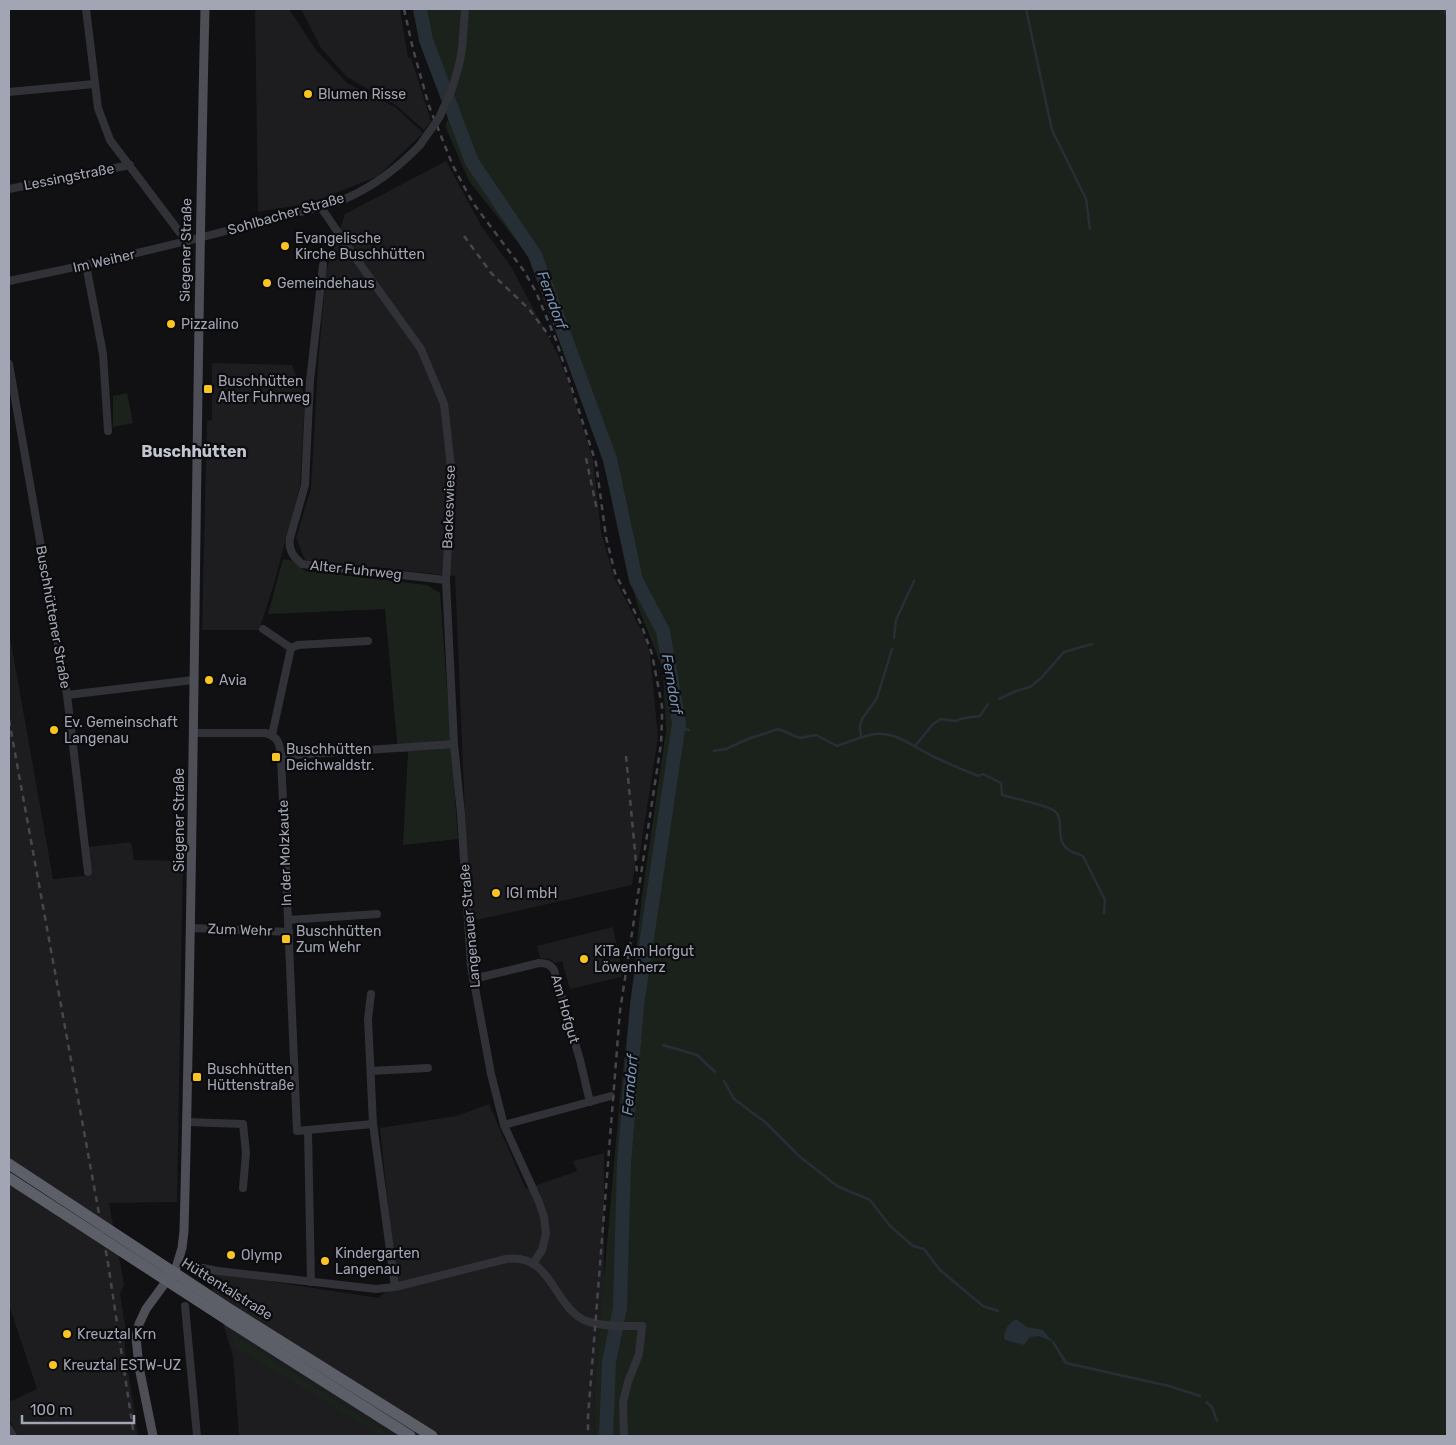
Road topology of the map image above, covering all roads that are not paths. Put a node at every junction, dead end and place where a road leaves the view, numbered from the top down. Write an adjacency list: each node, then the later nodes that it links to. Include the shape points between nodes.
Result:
1 (86, 9): 4 (street)
2 (204, 9): 9 (main road, Siegener Straße)
3 (464, 9): 8 (street, Sohlbacher Straße, bridge, via 462,50 452,89 439,118 420,146 400,166 373,184 346,198)
4 (94, 84): 5 (street); 6 (street, via 98,108 110,140)
5 (9, 92)
6 (130, 165): 7 (street, Lessingstraße); 10 (street)
7 (9, 189)
8 (320, 206): 9 (street, Sohlbacher Straße); 16 (street, Backeswiese, via 421,349 444,404 452,476)
9 (199, 239): 10 (street, Im Weiher); 20 (main road, Siegener Straße)
10 (187, 242): 11 (street, Im Weiher)
11 (86, 265): 13 (street, Im Weiher); 15 (street, via 103,354)
12 (323, 265): 16 (street, Alter Fuhrweg, via 310,381 305,485 289,544 293,556 302,564)
13 (9, 281)
14 (9, 364): 21 (street, Buschhüttener Straße)
15 (108, 430)
16 (446, 580): 24 (street, Backeswiese)
17 (263, 629): 19 (street)
18 (368, 642): 19 (street)
19 (291, 648): 23 (street)
20 (193, 680): 21 (street); 22 (main road, Siegener Straße)
21 (67, 695): 27 (street, Buschhüttener Straße)
22 (193, 733): 23 (street); 30 (main road, Siegener Straße)
23 (272, 735): 25 (street, In der Molzkaute, via 279,742)
24 (454, 744): 25 (street); 26 (street, Backeswiese)
25 (281, 756): 29 (street, In der Molzkaute)
26 (461, 814): 32 (street, Langenauer Straße)
27 (88, 872)
28 (377, 914): 29 (street, Zum Wehr)
29 (288, 920): 31 (street, In der Molzkaute)
30 (192, 928): 31 (street, Zum Wehr); 38 (main road, Siegener Straße)
31 (289, 932): 41 (street, In der Molzkaute, via 296,1131)
32 (473, 979): 37 (street, Am Hofgut, via 539,963 550,965 570,1024); 40 (street, Langenauer Straße)
33 (371, 994): 35 (street, via 368,1019)
34 (428, 1068): 35 (street)
35 (371, 1071): 39 (street)
36 (610, 1096): 37 (street)
37 (590, 1102): 40 (street)
38 (187, 1122): 44 (street, via 244,1124); 45 (main road, Siegener Straße, via 184,1231)
39 (373, 1124): 41 (street); 48 (street)
40 (504, 1125): 46 (street, Langenauer Straße, via 544,1217 546,1234 542,1250)
41 (308, 1131): 47 (street)
42 (9, 1164): 50 (highway, Hüttentalstraße, bridge)
43 (9, 1178): 50 (highway, Hüttentalstraße, bridge)
44 (243, 1188)
45 (179, 1262): 47 (street, via 218,1271); 53 (main road, Siegener Straße, via 146,1309 136,1337)
46 (533, 1264): 48 (street, via 516,1258 506,1259); 57 (street, via 546,1275 568,1307 584,1320 642,1326 639,1354 623,1402)
47 (312, 1282): 48 (street, via 376,1289)
48 (395, 1287)
49 (185, 1306): 54 (street)
50 (231, 1317): 55 (highway, Hüttentalstraße); 56 (highway, Hüttentalstraße)
51 (9, 1429): 52 (street)
52 (13, 1436)
53 (153, 1436)
54 (197, 1436)
55 (410, 1436)
56 (432, 1436)
57 (624, 1436)

